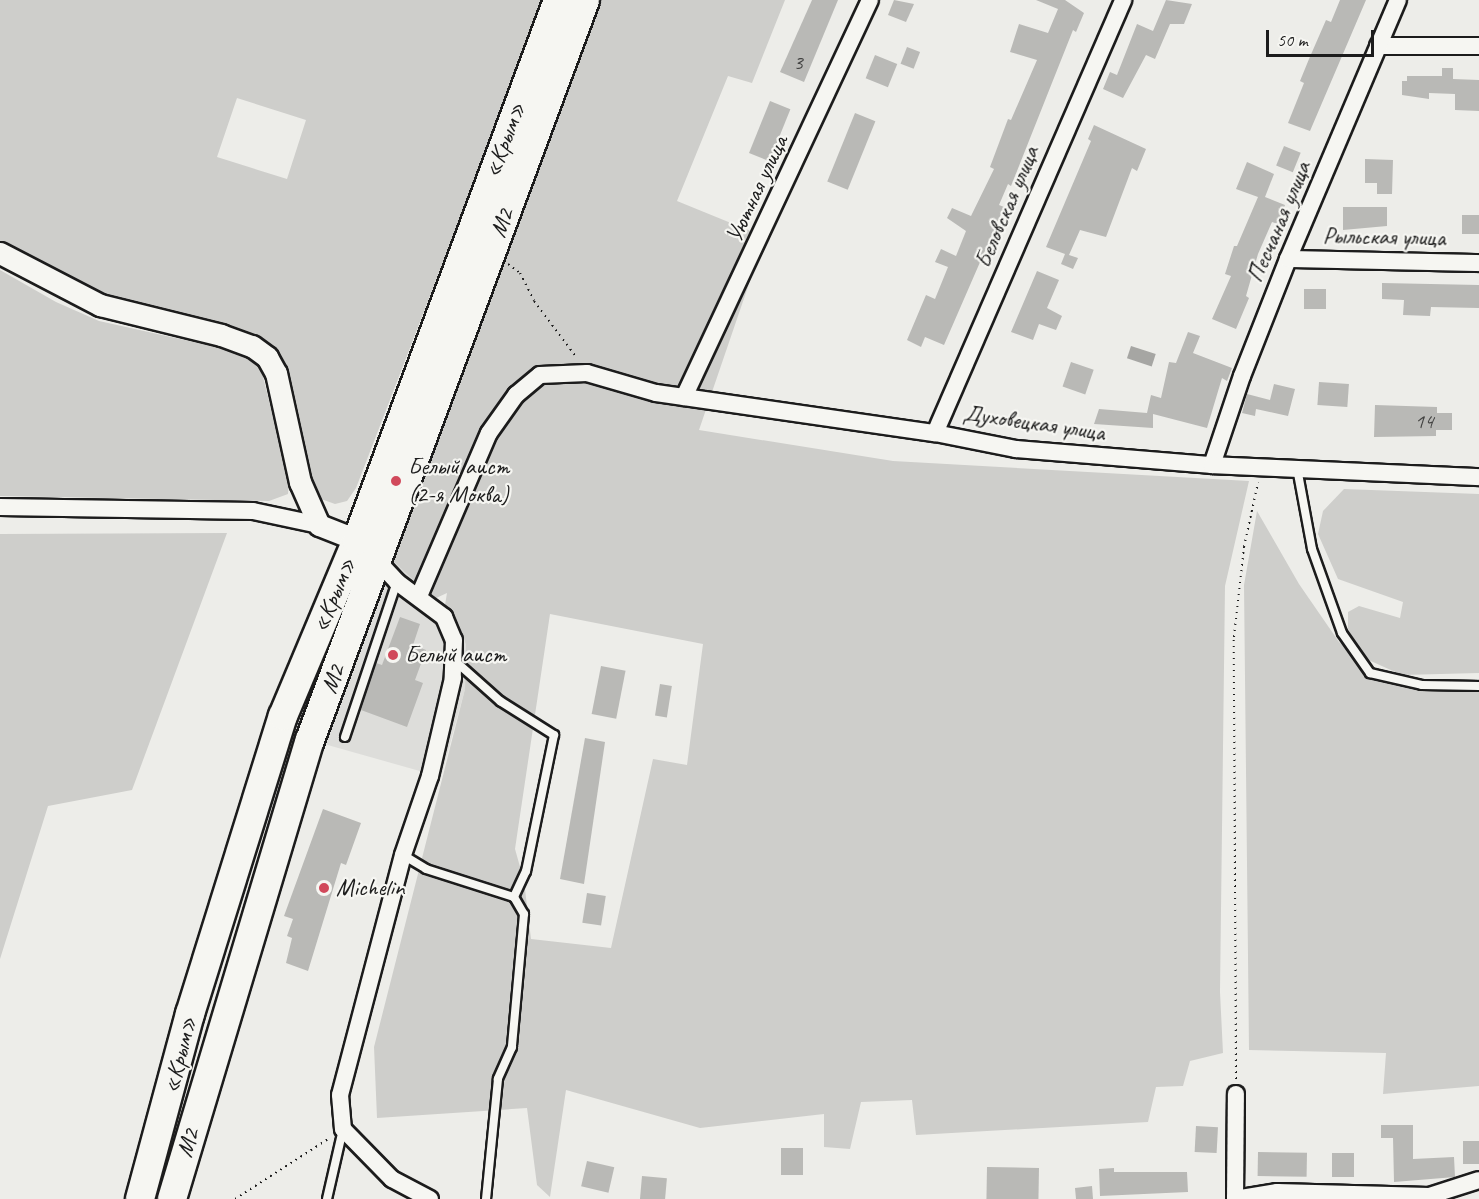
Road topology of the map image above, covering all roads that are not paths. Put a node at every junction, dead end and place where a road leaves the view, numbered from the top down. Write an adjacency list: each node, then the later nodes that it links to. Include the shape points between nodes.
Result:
1 (558, 0): 18 (highway, «Крым»)
2 (585, 0): 19 (highway, М2)
3 (870, 0): 11 (street, Уютная улица)
4 (1123, 0): 12 (street, Беловская улица)
5 (1398, 0): 6 (street, Песчаная улица)
6 (1378, 46): 7 (street); 9 (street, Песчаная улица)
7 (1479, 46)
8 (0, 253): 17 (street, via 100,305 221,335 252,346 267,357 276,373 300,482)
9 (1288, 259): 10 (street, Рыльская улица); 13 (street, Песчаная улица)
10 (1479, 263)
11 (684, 397): 12 (street, Духовецкая улица); 21 (street, Духовецкая улица, via 587,373 540,375 516,395 489,433)
12 (935, 433): 13 (street, Духовецкая улица, via 1016,449)
13 (1212, 465): 14 (street, Духовецкая улица)
14 (1297, 468): 15 (street, Духовецкая улица); 23 (lane, via 1312,549 1342,633 1370,673 1422,685)
15 (1479, 477)
16 (0, 507): 17 (street, via 253,511)
17 (319, 525): 18 (street)
18 (357, 540): 19 (street); 30 (highway, «Крым», via 283,716 190,1014)
19 (377, 560): 20 (street); 31 (highway, М2, via 310,740)
20 (397, 582): 21 (street); 24 (lane)
21 (419, 596): 22 (street, via 444,617 454,640)
22 (453, 659): 25 (street, via 430,776); 26 (lane, via 500,701 554,735 526,871)
23 (1479, 686)
24 (345, 736)
25 (403, 855): 26 (lane, via 426,869); 28 (street, via 340,1095)
26 (514, 897): 34 (lane, via 524,914 512,1047 498,1079)
27 (1236, 1094): 35 (street)
28 (343, 1130): 32 (lane); 33 (street, via 392,1179)
29 (1479, 1180): 35 (street, via 1429,1196 1277,1192)
30 (140, 1199)
31 (172, 1199)
32 (327, 1199)
33 (430, 1199)
34 (486, 1199)
35 (1235, 1199)

